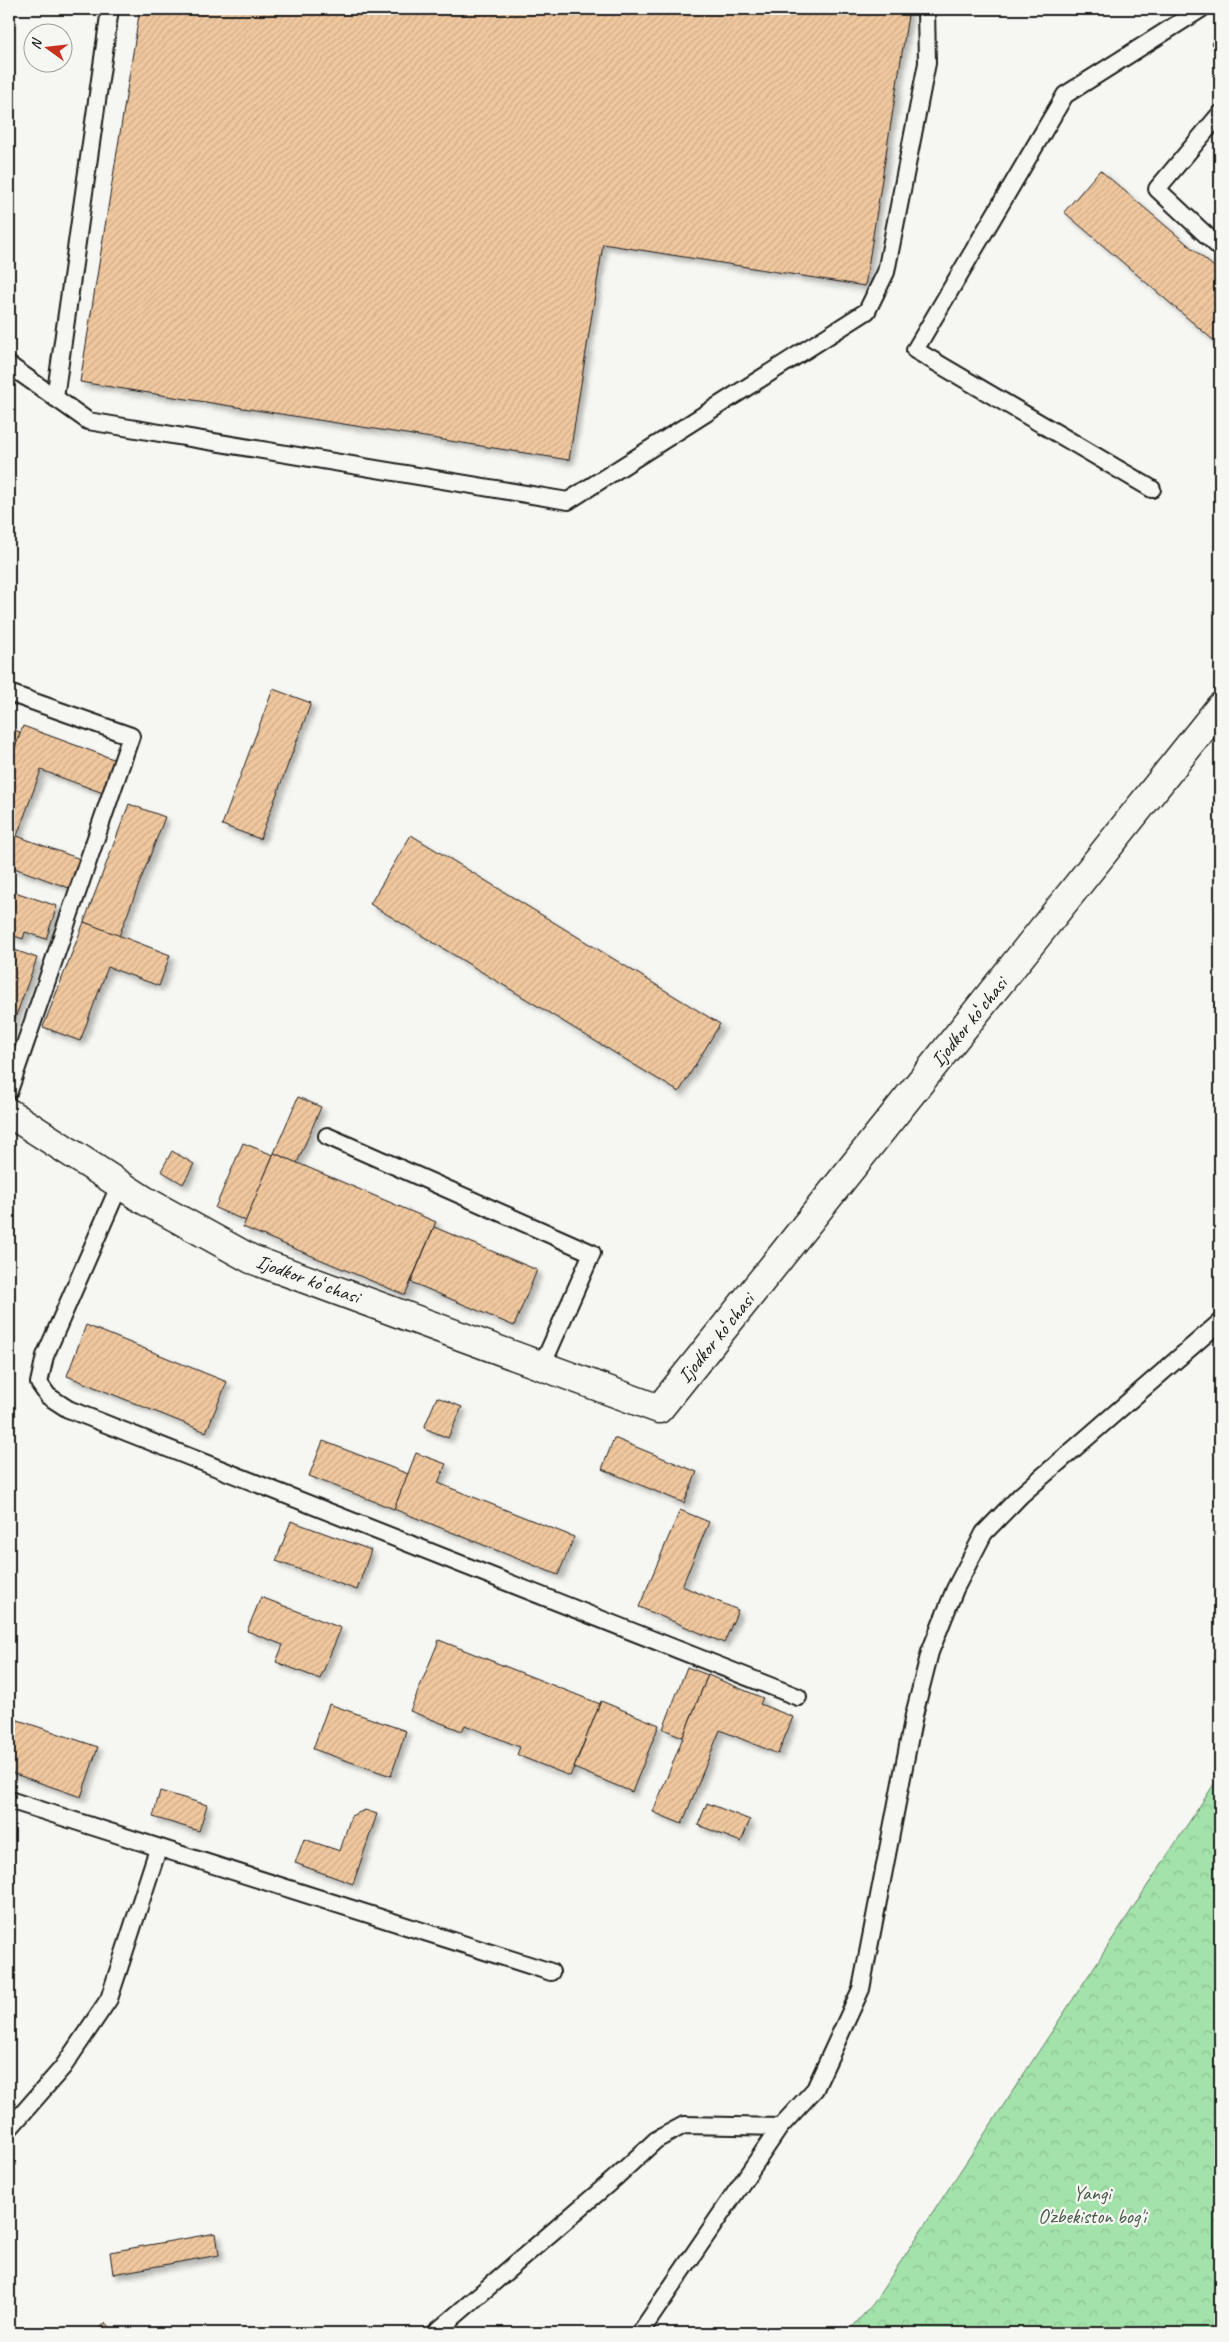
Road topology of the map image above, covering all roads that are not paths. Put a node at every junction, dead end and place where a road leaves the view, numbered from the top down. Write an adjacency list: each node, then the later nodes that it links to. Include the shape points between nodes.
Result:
1 (110, 9): 7 (lane)
2 (926, 9): 7 (lane, via 928,63 886,272 866,311 568,500 88,421)
3 (1201, 9): 8 (lane, via 1065,95 915,350)
4 (1220, 114): 5 (lane, via 1157,189)
5 (1220, 248)
6 (9, 365): 7 (lane)
7 (55, 398)
8 (1152, 489)
9 (9, 693): 11 (lane, via 131,736)
10 (1220, 707): 16 (street, Ijodkor koʻchasi, via 659,1409)
11 (9, 1091)
12 (9, 1113): 14 (street, Ijodkor koʻchasi)
13 (327, 1136): 16 (lane, via 592,1253)
14 (120, 1184): 16 (street, Ijodkor koʻchasi, via 252,1259); 17 (lane, via 45,1356 39,1383 48,1396 68,1409)
15 (1220, 1322): 21 (lane, via 1021,1495 984,1533 955,1589 930,1652 914,1716 861,1989 815,2089)
16 (542, 1366)
17 (798, 1697)
18 (9, 1800): 19 (lane)
19 (158, 1849): 20 (lane); 22 (lane, via 109,2000 64,2067)
20 (551, 1972)
21 (780, 2127): 23 (lane, via 684,2125 656,2140); 24 (lane)
22 (9, 2129)
23 (435, 2333)
24 (640, 2333)

